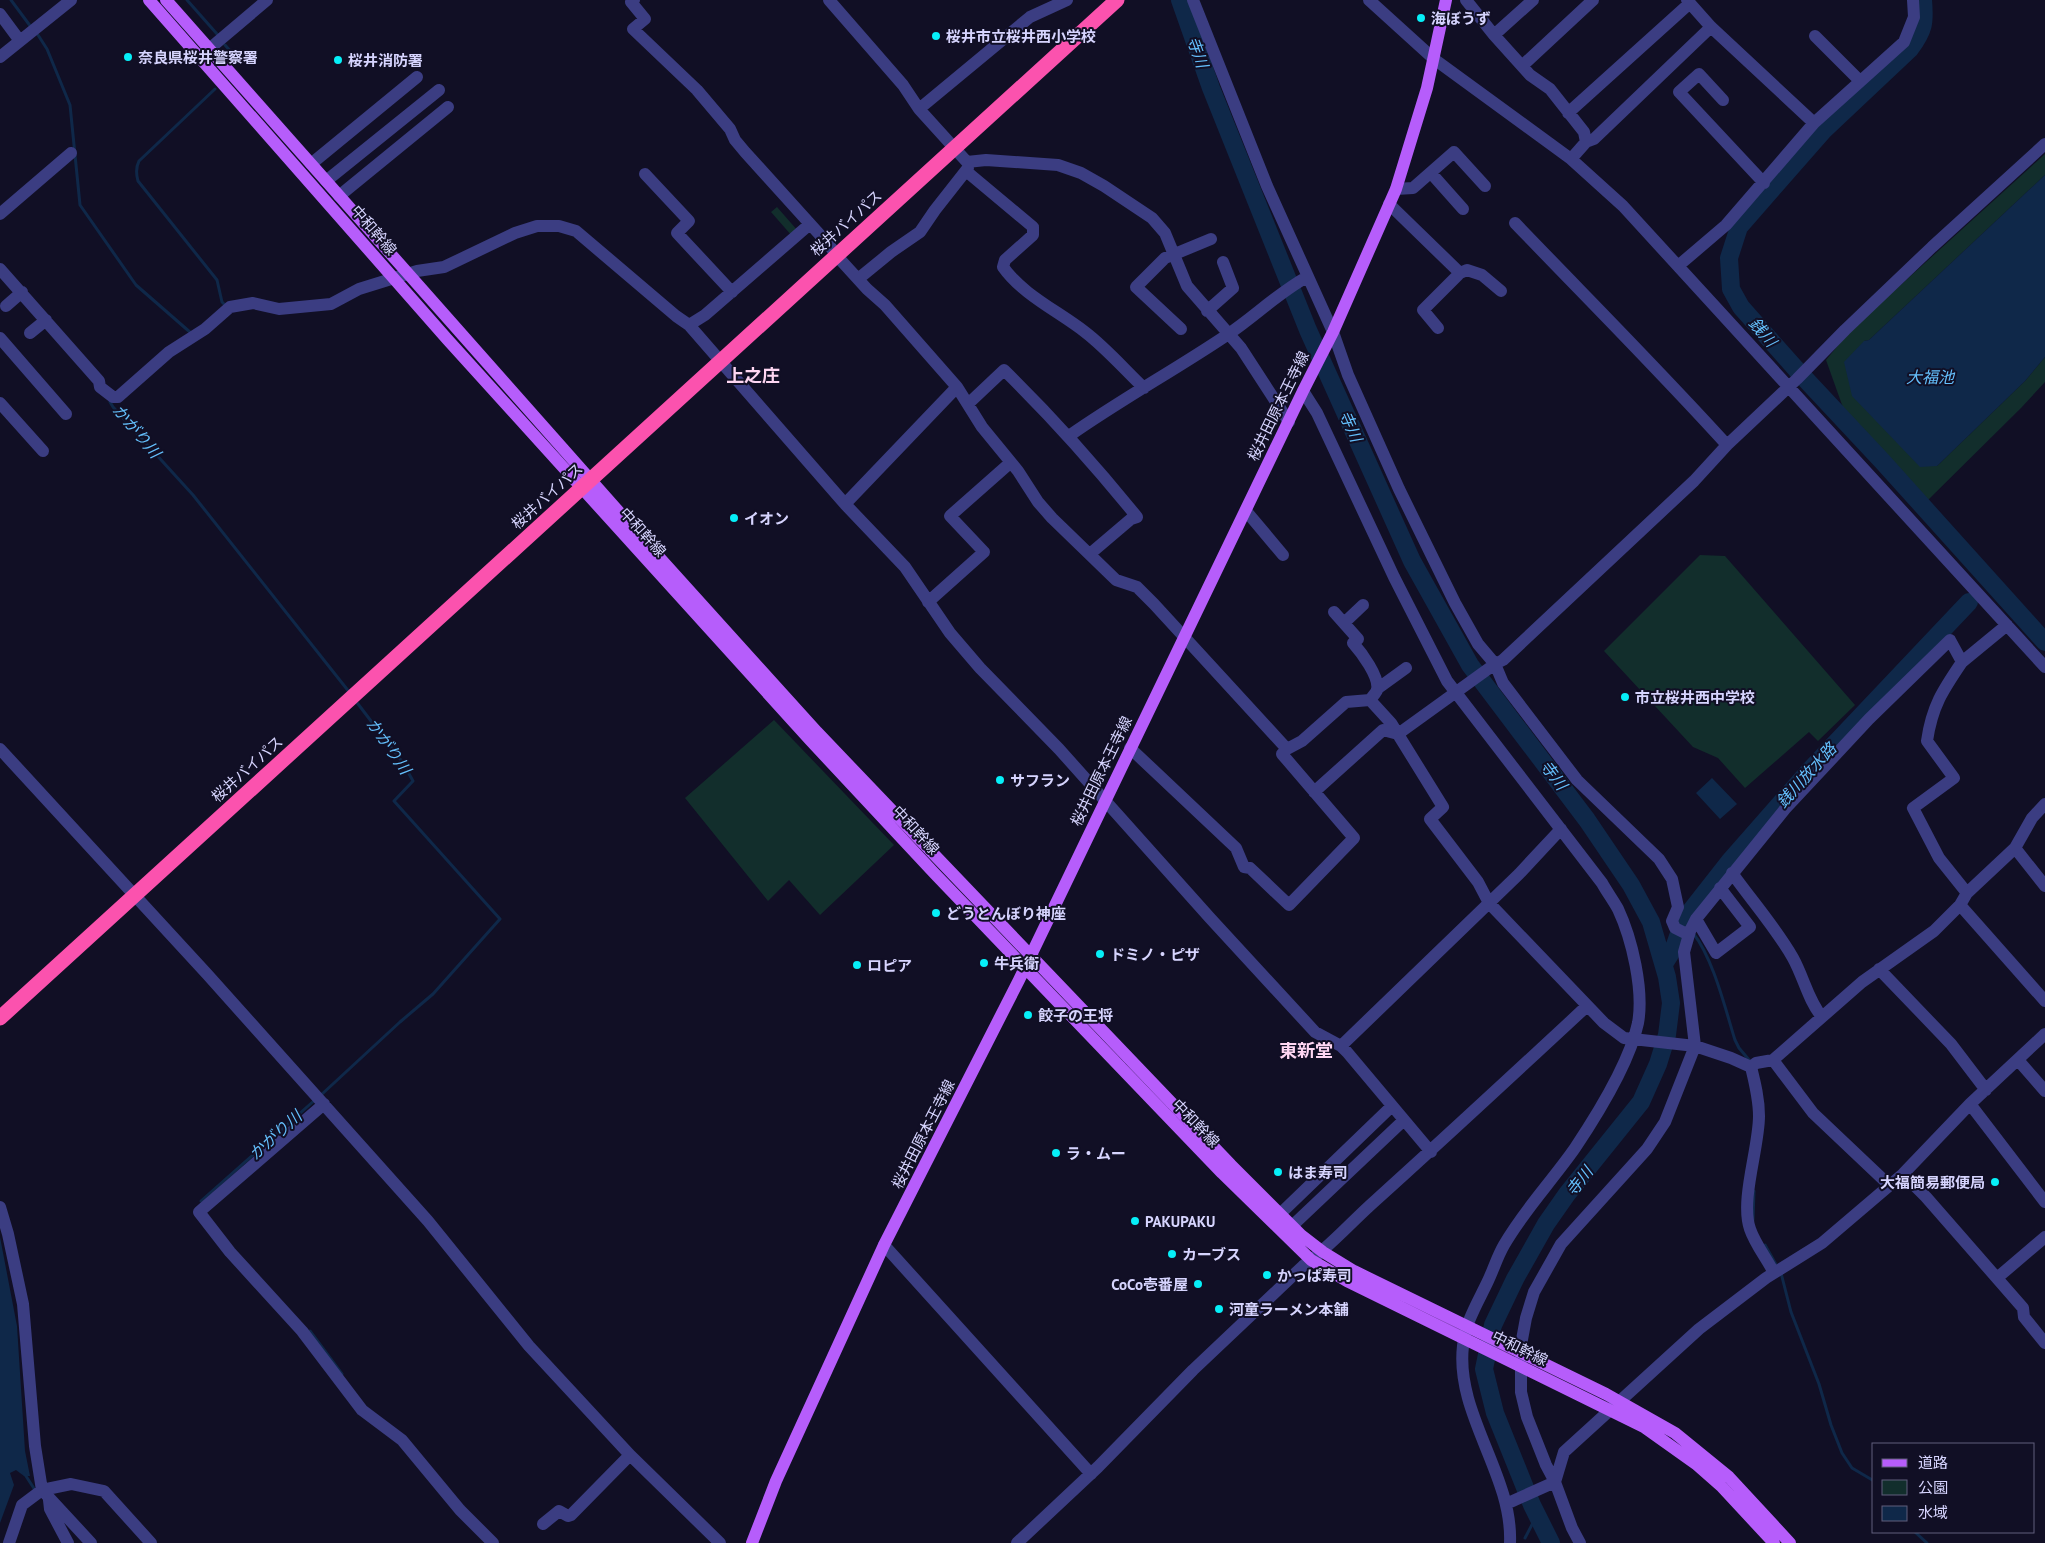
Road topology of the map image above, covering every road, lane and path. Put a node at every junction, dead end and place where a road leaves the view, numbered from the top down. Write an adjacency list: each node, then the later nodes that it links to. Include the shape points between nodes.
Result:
1 (71, 0): 21 (street)
2 (149, 0): 22 (main road, 中和幹線)
3 (166, 0): 22 (main road, 中和幹線)
4 (267, 0): 22 (street)
5 (634, 0): 52 (street, via 631,2 645,19 633,29 698,90 745,152)
6 (829, 0): 31 (street, via 903,85)
7 (1067, 0): 31 (street, via 1030,17)
8 (1117, 0): 36 (highway, 桜井バイパス)
9 (1194, 0): 63 (street)
10 (1369, 0): 24 (street)
11 (1446, 0): 24 (main road, 桜井田原本王寺線)
12 (1466, 0): 19 (street)
13 (1532, 0): 19 (street)
14 (1593, 0): 25 (street)
15 (1913, 0): 27 (street, via 1914,16 1904,42)
16 (1689, 2): 18 (street); 32 (street)
17 (0, 14): 21 (street)
18 (1711, 27): 33 (street); 34 (street, via 1594,139)
19 (1494, 35): 25 (street)
20 (1815, 36): 27 (street)
21 (20, 41): 23 (street)
22 (205, 53): 39 (main road, 中和幹線); 61 (main road, 中和幹線)
23 (0, 57)
24 (1434, 60): 38 (street); 46 (main road, 桜井田原本王寺線)
25 (1522, 66): 32 (street, via 1550,89)
26 (417, 77): 39 (street)
27 (1860, 81): 33 (street)
28 (439, 90): 43 (street)
29 (1723, 100): 44 (street, via 1699,74 1679,92)
30 (448, 107): 47 (street)
31 (919, 109): 36 (street)
32 (1568, 113): 34 (street, via 1584,132)
33 (1814, 124): 44 (street)
34 (1586, 142): 38 (street)
35 (2045, 144): 78 (street, via 1925,253)
36 (954, 148): 40 (street); 55 (highway, 桜井バイパス)
37 (71, 153): 50 (street)
38 (1571, 159): 57 (street, via 1623,206)
39 (311, 164): 43 (main road, 中和幹線)
40 (967, 167): 54 (street, via 986,160 1058,165 1082,173 1152,218 1165,233); 62 (street, via 920,232); 81 (street, via 1033,227 1033,235 1005,260 1003,268 1008,275 1086,333)
41 (1431, 172): 45 (street, via 1454,152); 46 (street, via 1413,188); 49 (street)
42 (645, 174): 66 (street, via 689,221 677,233)
43 (326, 181): 47 (main road, 中和幹線)
44 (1764, 183): 57 (street, via 1726,225)
45 (1485, 186)
46 (1396, 189): 48 (main road, 桜井田原本王寺線)
47 (339, 196): 59 (main road, 中和幹線)
48 (1389, 204): 58 (street); 75 (main road, 桜井田原本王寺線)
49 (1463, 209)
50 (0, 214)
51 (1515, 223): 87 (street, via 1657,368)
52 (810, 224): 55 (street); 66 (street)
53 (1211, 239): 54 (street)
54 (1174, 253): 68 (street, via 1187,286); 72 (street, via 1136,287)
55 (836, 255): 62 (street); 77 (highway, 桜井バイパス)
56 (1223, 262): 68 (street, via 1233,288)
57 (1678, 266): 78 (street)
58 (1460, 273): 64 (street, via 1466,270 1482,275); 71 (street, via 1423,310)
59 (409, 274): 61 (street); 70 (street, via 444,267 515,233 537,226 559,226 576,231); 90 (main road, 中和幹線)
60 (2, 275): 65 (street)
61 (395, 279): 69 (street, via 359,289 331,304 279,309 253,303 230,307 205,329 169,352 118,397 100,387 99,381); 90 (main road, 中和幹線)
62 (858, 279): 79 (street)
63 (1302, 280): 74 (street); 75 (street)
64 (1501, 291)
65 (22, 292): 67 (street); 69 (street)
66 (732, 292): 70 (street)
67 (6, 306)
68 (1207, 311): 74 (street)
69 (46, 320): 73 (street)
70 (689, 325): 77 (street)
71 (1438, 328)
72 (1181, 329)
73 (30, 333)
74 (1228, 334): 81 (street); 85 (street, via 1241,348)
75 (1331, 336): 80 (main road, 桜井田原本王寺線); 102 (street, via 1435,563)
76 (0, 338): 84 (street)
77 (720, 361): 90 (highway, 桜井バイパス); 91 (street)
78 (1798, 379): 87 (street); 99 (street)
79 (957, 387): 83 (street); 91 (street)
80 (1305, 387): 85 (main road, 桜井田原本王寺線); 105 (street, via 1394,577 1447,680)
81 (1144, 388): 86 (street)
82 (0, 403): 88 (street)
83 (968, 404): 86 (street, via 1004,370); 89 (street)
84 (66, 414)
85 (1289, 422): 92 (main road, 桜井田原本王寺線)
86 (1069, 436): 93 (street, via 1137,517)
87 (1727, 445): 102 (street, via 1694,481 1504,660)
88 (43, 450)
89 (1010, 463): 93 (street, via 1052,518); 95 (street, via 950,516 984,552)
90 (586, 484): 120 (highway, 桜井バイパス); 124 (main road, 中和幹線)
91 (845, 504): 95 (street, via 905,567)
92 (1246, 511): 94 (street); 100 (main road, 桜井田原本王寺線)
93 (1091, 553): 100 (street, via 1116,580 1137,587)
94 (1283, 555)
95 (928, 602): 112 (street, via 980,668)
96 (1363, 605): 98 (street)
97 (1334, 612): 98 (street)
98 (1344, 623): 106 (street, via 1358,638 1353,643 1363,654 1376,679)
99 (2007, 625): 101 (street); 103 (street)
100 (1185, 638): 108 (main road, 桜井田原本王寺線); 110 (street)
101 (1962, 662): 116 (street, via 1950,640 1842,747); 119 (street, via 1939,697 1930,718 1927,741 1954,778 1913,808 1939,858)
102 (1492, 666): 105 (street); 123 (street, via 1577,780 1659,859 1672,879 1678,907 1672,921 1675,928)
103 (2045, 667)
104 (1406, 668): 106 (street)
105 (1460, 691): 107 (street); 114 (street)
106 (1373, 695): 107 (street); 110 (street, via 1346,702)
107 (1398, 734): 111 (street, via 1383,730); 121 (street, via 1443,807 1430,819 1478,882)
108 (1130, 748): 111 (street, via 1236,848 1244,867 1250,868 1289,905 1354,838); 112 (main road, 桜井田原本王寺線)
109 (0, 749): 120 (street)
110 (1287, 750): 111 (street, via 1282,754)
111 (1314, 792)
112 (1105, 799): 124 (main road, 桜井田原本王寺線); 132 (street, via 1316,1032)
113 (2045, 804): 115 (street, via 2032,818)
114 (1561, 829): 121 (street); 131 (street, via 1602,883 1618,909 1628,935 1640,1001)
115 (2015, 848): 117 (street); 119 (street)
116 (1732, 873): 118 (street); 128 (street, via 1789,951 1813,1006)
117 (2045, 886)
118 (1720, 888): 123 (street); 123 (street, via 1750,927 1716,953)
119 (1967, 893): 122 (street)
120 (134, 896): 129 (highway, 桜井バイパス); 139 (street)
121 (1489, 903): 127 (street); 132 (street)
122 (1960, 905): 125 (street, via 1934,931); 126 (street)
123 (1692, 927): 133 (street, via 1684,952)
124 (1027, 961): 148 (main road, 中和幹線); 151 (main road, 桜井田原本王寺線); 153 (main road, 中和幹線, via 1222,1173)
125 (1879, 969): 128 (street); 137 (street, via 1952,1044)
126 (2045, 1001)
127 (1587, 1006): 131 (street, via 1618,1035); 143 (street)
128 (1822, 1017): 134 (street)
129 (0, 1018)
130 (2045, 1034): 135 (street)
131 (1636, 1040): 133 (street); 156 (street, via 1603,1104 1575,1148 1503,1246)
132 (1341, 1046): 141 (street)
133 (1692, 1046): 136 (street); 158 (street, via 1665,1122 1652,1142 1561,1244 1546,1270 1534,1292 1526,1318)
134 (1773, 1060): 136 (street); 145 (street, via 1813,1113)
135 (2018, 1060): 137 (street); 138 (street)
136 (1754, 1065): 154 (street, via 1759,1116 1748,1215 1750,1230)
137 (1986, 1090): 140 (street)
138 (2045, 1091)
139 (324, 1104): 160 (street, via 428,1221 529,1346); 170 (street, via 199,1212 230,1252 302,1331 362,1410 402,1440 460,1510)
140 (1970, 1104): 144 (street); 146 (street)
141 (1392, 1106): 142 (street); 148 (street)
142 (1404, 1120): 143 (street); 149 (street)
143 (1431, 1152): 152 (street)
144 (1903, 1174): 145 (street); 155 (street)
145 (1889, 1185): 154 (street, via 1822,1243)
146 (2045, 1202)
147 (0, 1207): 163 (street, via 23,1304 35,1446)
148 (1280, 1214): 149 (main road, 中和幹線)
149 (1292, 1226): 152 (main road, 中和幹線)
150 (2045, 1237): 155 (street)
151 (884, 1245): 161 (street); 172 (main road, 桜井田原本王寺線, via 776,1481)
152 (1323, 1252): 153 (street); 156 (main road, 中和幹線)
153 (1312, 1260): 156 (main road, 中和幹線, via 1347,1281); 161 (street, via 1193,1370)
154 (1777, 1271): 159 (street, via 1698,1329)
155 (1998, 1278): 157 (street, via 2023,1308 2024,1317)
156 (1467, 1334): 158 (main road, 中和幹線); 164 (street, via 1463,1373 1466,1388)
157 (2045, 1344)
158 (1520, 1359): 159 (main road, 中和幹線); 162 (street, via 1521,1392 1527,1417)
159 (1616, 1406): 162 (street, via 1564,1452); 176 (main road, 中和幹線, via 1696,1464); 177 (main road, 中和幹線, via 1675,1433 1702,1454 1729,1477)
160 (630, 1455): 165 (street, via 571,1515 559,1511); 171 (street)
161 (1090, 1474): 173 (street)
162 (1553, 1483): 164 (street); 175 (street)
163 (45, 1494): 166 (street, via 71,1484 104,1491); 167 (street, via 22,1505); 168 (street); 169 (street)
164 (1508, 1504): 174 (street)
165 (544, 1524)
166 (146, 1541)
167 (9, 1543)
168 (68, 1543)
169 (91, 1543)
170 (493, 1543)
171 (720, 1543)
172 (752, 1543)
173 (1017, 1543)
174 (1510, 1543)
175 (1580, 1543)
176 (1774, 1543)
177 (1790, 1543)

